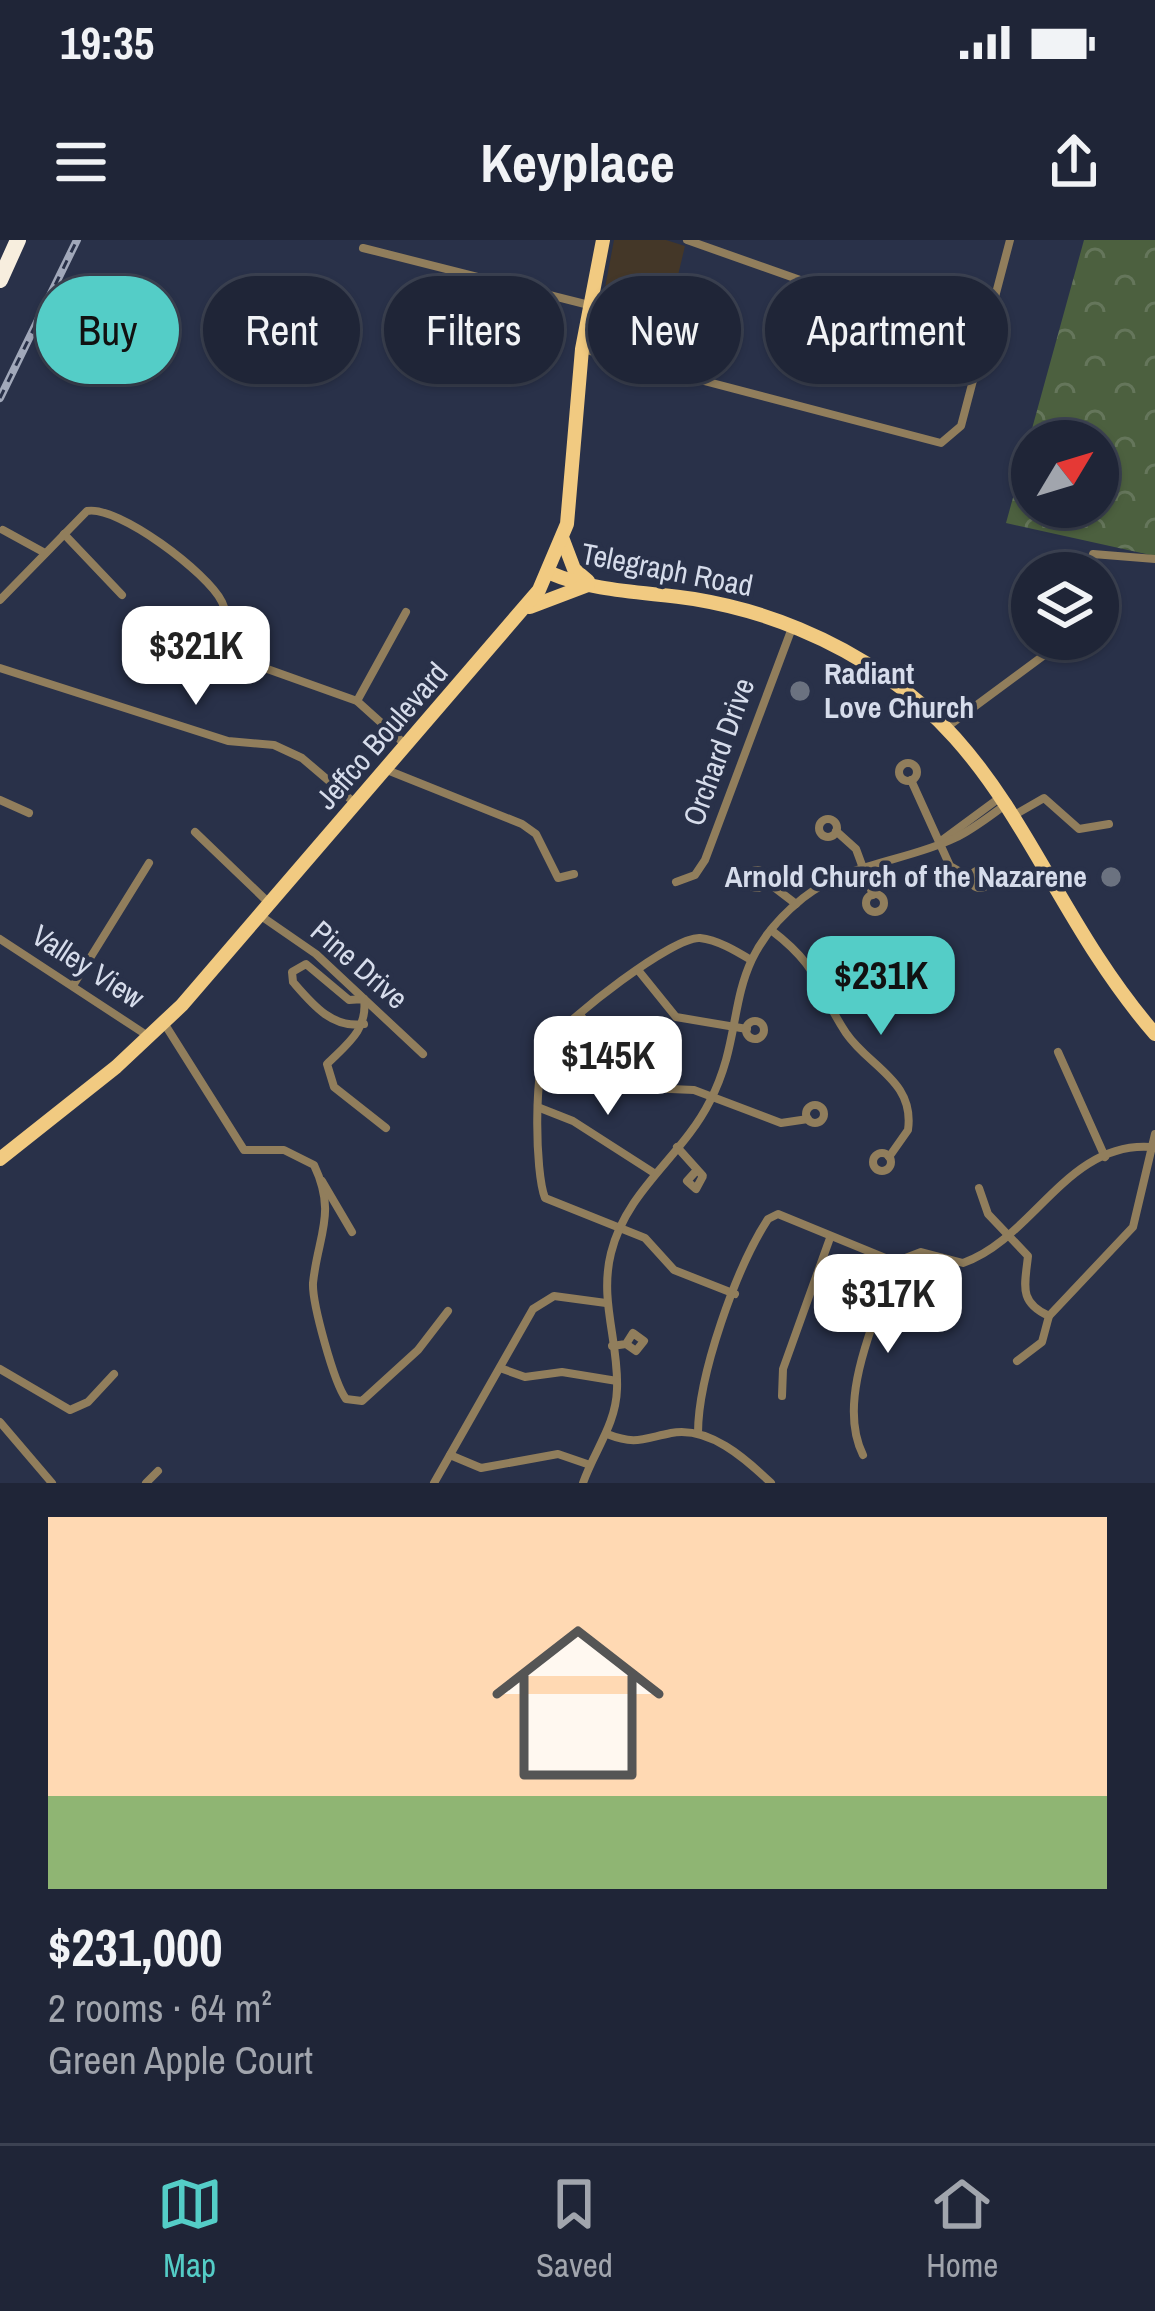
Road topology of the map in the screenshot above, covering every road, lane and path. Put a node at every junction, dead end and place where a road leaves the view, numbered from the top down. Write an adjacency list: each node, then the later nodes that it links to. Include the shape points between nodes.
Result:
1 (18, 240): 9 (highway)
2 (603, 240): 6 (main road, Jeffco Boulevard)
3 (687, 240): 7 (street)
4 (1010, 240): 8 (street)
5 (363, 248): 10 (street)
6 (595, 276)
7 (789, 276)
8 (1000, 276)
9 (0, 280)
10 (588, 305)
11 (588, 311): 12 (main road, Jeffco Boulevard)
12 (582, 349): 13 (street, via 941,443 961,425); 16 (main road, Jeffco Boulevard)
13 (971, 384)
14 (3, 530): 17 (street)
15 (64, 534): 17 (street); 22 (street); 29 (street, via 87,511 123,518 221,600 234,658)
16 (563, 539): 20 (main road, Jeffco Boulevard); 21 (main road, via 574,568)
17 (45, 553): 23 (street)
18 (1119, 556): 19 (street)
19 (1155, 559)
20 (550, 573): 21 (main road, Telegraph Road); 24 (main road, Jeffco Boulevard)
21 (592, 584): 24 (main road); 26 (main road, Telegraph Road, via 708,602)
22 (122, 595)
23 (0, 600)
24 (526, 609): 31 (main road, Jeffco Boulevard)
25 (406, 612): 29 (street)
26 (793, 626): 30 (main road, Telegraph Road, via 868,665); 47 (street, Orchard Drive, via 705,860)
27 (1038, 660): 30 (street)
28 (0, 668): 36 (street, via 228,741 274,745)
29 (358, 701): 31 (street)
30 (947, 728): 35 (main road, Telegraph Road)
31 (408, 747): 32 (main road, Jeffco Boulevard)
32 (387, 770): 36 (main road, Jeffco Boulevard); 44 (street, via 522,824 536,833 558,878)
33 (911, 780): 41 (street)
34 (0, 800): 37 (street)
35 (1009, 804): 38 (street, via 1044,798 1079,830); 41 (street); 62 (main road, Telegraph Road, via 1100,960)
36 (357, 805): 50 (main road, Jeffco Boulevard)
37 (29, 813)
38 (1108, 824)
39 (836, 831): 43 (street, via 853,843)
40 (195, 832): 50 (street, Pine Drive)
41 (940, 841): 43 (street); 45 (street, via 955,871)
42 (149, 862): 55 (street)
43 (862, 865): 48 (street); 49 (street)
44 (574, 874)
45 (971, 878)
46 (766, 881): 49 (street)
47 (676, 882)
48 (872, 895)
49 (796, 904): 51 (street)
50 (266, 911): 56 (street, Pine Drive); 58 (main road, Jeffco Boulevard)
51 (771, 930): 53 (street); 73 (street, via 809,961 844,1030 905,1097 908,1130)
52 (0, 939): 55 (street, Valley View)
53 (751, 961): 54 (street, via 693,938); 60 (street)
54 (638, 970): 57 (street); 60 (street, via 676,1016)
55 (74, 984): 63 (street, Valley View)
56 (364, 999): 59 (street); 59 (street, via 349,1000 306,964 292,972 292,982 324,1014 342,1025); 65 (street, Pine Drive)
57 (580, 1016): 66 (street, via 648,1088); 67 (street, via 548,1044)
58 (164, 1023): 63 (main road, Jeffco Boulevard); 78 (street, via 244,1150 307,1158)
59 (364, 1024): 69 (street, via 327,1064 334,1087)
60 (730, 1027): 61 (street); 66 (street)
61 (747, 1029)
62 (1155, 1034)
63 (149, 1037): 75 (main road, Jeffco Boulevard)
64 (1058, 1052): 74 (street)
65 (424, 1054)
66 (712, 1099): 68 (street, via 781,1123); 71 (street)
67 (540, 1108): 77 (street); 80 (street, via 545,1198)
68 (808, 1119)
69 (386, 1128)
70 (1155, 1134): 72 (street)
71 (677, 1147): 76 (street); 77 (street)
72 (1151, 1147): 74 (street); 88 (street, via 1133,1227)
73 (889, 1157)
74 (1105, 1157): 82 (street, via 1063,1180)
75 (0, 1159)
76 (696, 1171)
77 (654, 1173): 80 (street)
78 (322, 1181): 81 (street); 87 (street, via 328,1224 314,1293 346,1399 362,1401 396,1373)
79 (979, 1189): 82 (street, via 988,1214)
80 (619, 1229): 85 (street, via 652,1244 680,1273); 86 (street)
81 (352, 1232)
82 (1010, 1237): 84 (street, via 963,1263 921,1252); 88 (street, via 1028,1256 1021,1288)
83 (830, 1238): 84 (street); 85 (street, via 778,1214 768,1219); 96 (street, via 783,1369)
84 (896, 1262): 101 (street, via 858,1378)
85 (734, 1294): 98 (street, via 698,1404)
86 (606, 1303): 90 (street); 92 (street, via 543,1300)
87 (448, 1311)
88 (1049, 1316): 91 (street, via 1042,1342)
89 (626, 1344): 90 (street)
90 (612, 1347): 95 (street)
91 (1017, 1361)
92 (500, 1368): 95 (street, via 525,1377 562,1372); 100 (street)
93 (0, 1369): 94 (street, via 70,1411)
94 (114, 1374)
95 (617, 1381): 99 (street)
96 (782, 1396)
97 (1, 1427): 104 (street)
98 (698, 1433): 99 (street, via 632,1444); 108 (street)
99 (607, 1434): 102 (street)
100 (450, 1455): 102 (street, via 481,1468 558,1454); 106 (street)
101 (863, 1455)
102 (590, 1465): 107 (street)
103 (158, 1471): 105 (street)
104 (52, 1483)
105 (146, 1483)
106 (434, 1483)
107 (583, 1483)
108 (771, 1483)

